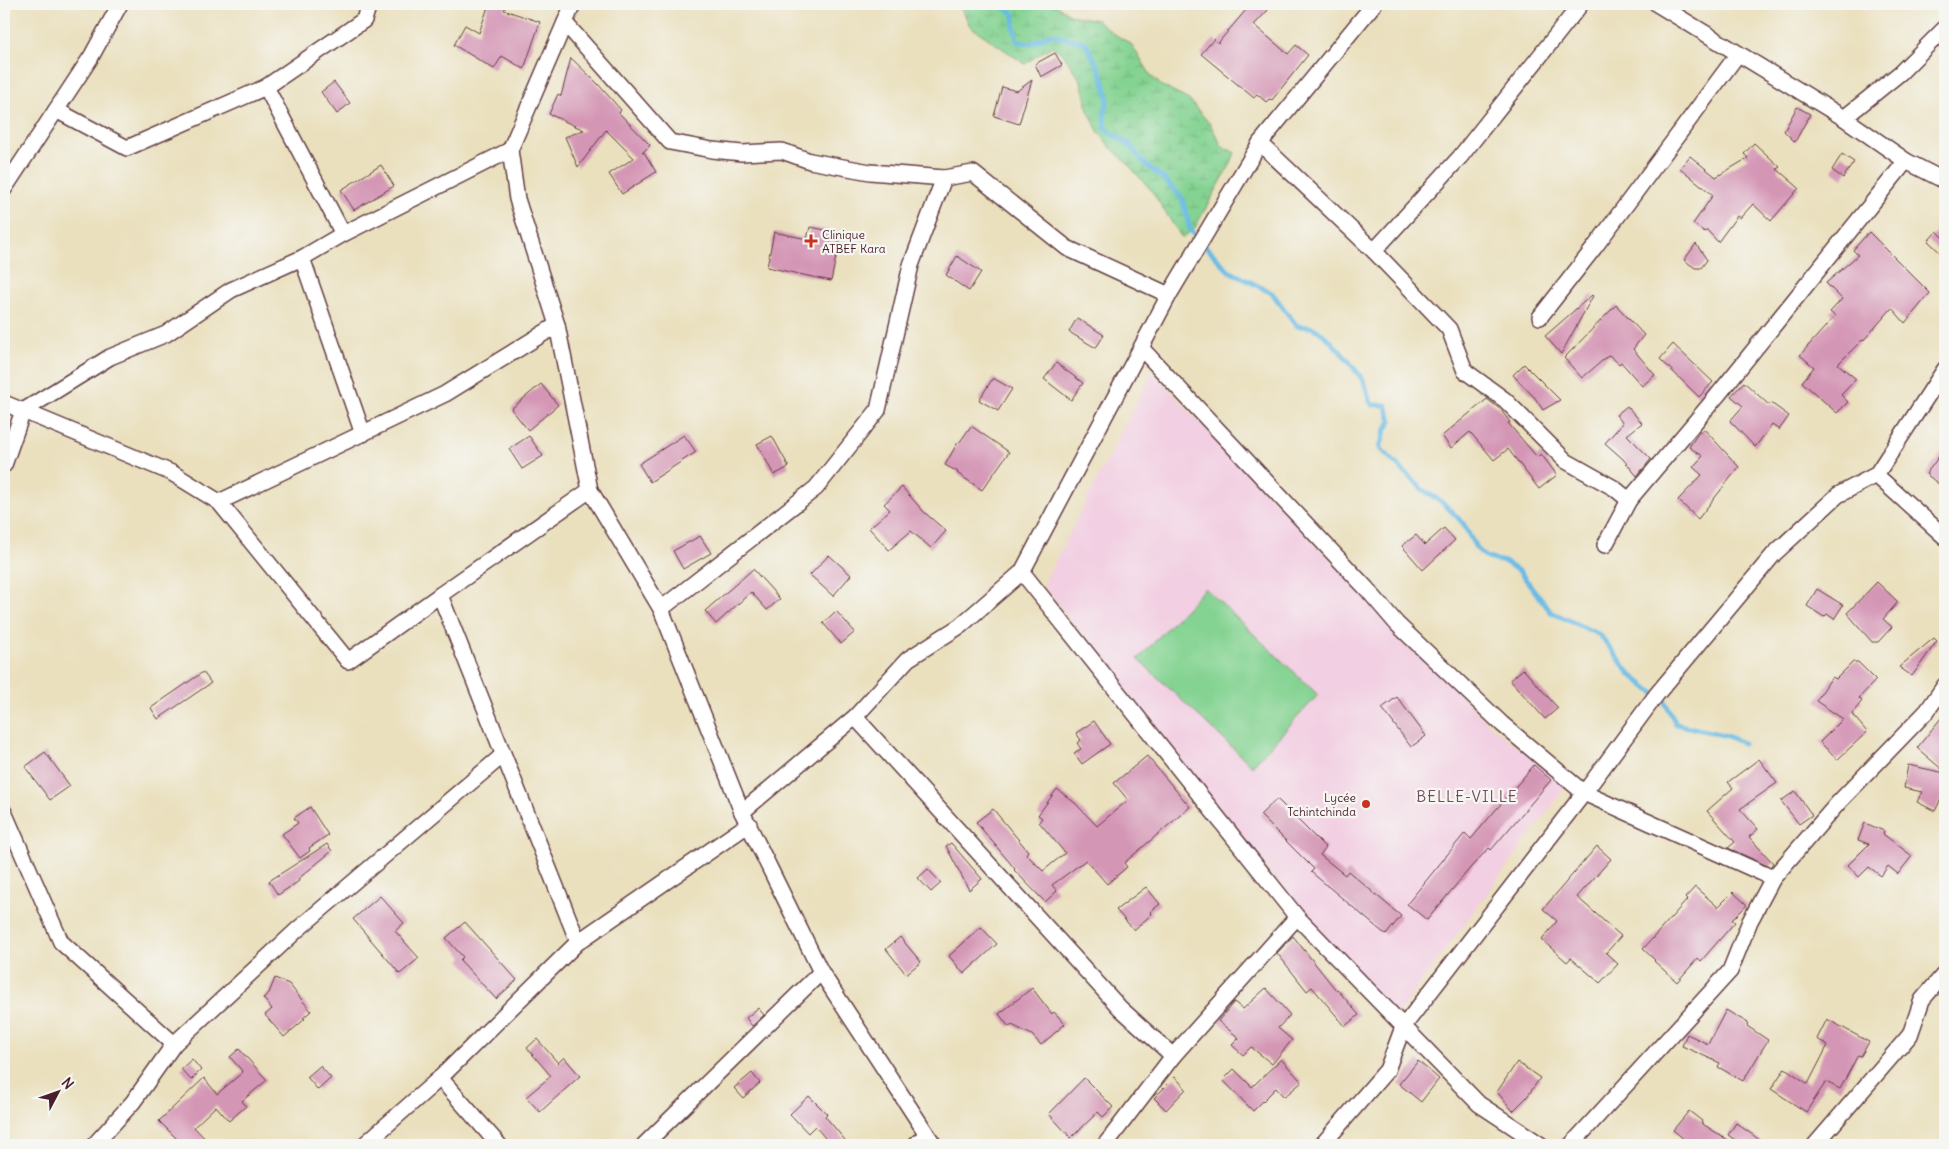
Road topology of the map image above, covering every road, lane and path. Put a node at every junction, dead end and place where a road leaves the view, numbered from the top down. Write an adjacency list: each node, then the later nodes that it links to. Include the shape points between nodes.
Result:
1 (369, 4): 10 (street, via 364,20)
2 (573, 4): 7 (street)
3 (1374, 4): 13 (street)
4 (1581, 4): 20 (street, via 1460,157)
5 (1657, 4): 9 (street)
6 (117, 5): 11 (street, via 91,57)
7 (565, 22): 14 (street); 16 (street, via 670,142 742,153 782,152 810,162 870,172)
8 (1945, 28): 12 (street, via 1900,73)
9 (1738, 54): 12 (street); 23 (street)
10 (266, 87): 11 (street, via 127,148); 19 (street)
11 (56, 110): 18 (street)
12 (1844, 118): 15 (street)
13 (1260, 143): 20 (street); 22 (street)
14 (510, 150): 19 (street); 24 (street, via 517,199)
15 (1906, 161): 17 (street); 33 (street)
16 (944, 178): 22 (street, via 973,174 1067,248); 39 (street, via 911,265 878,410 816,488)
17 (1945, 181)
18 (4, 189)
19 (343, 234): 21 (street)
20 (1374, 251): 33 (street, via 1449,329 1465,371 1505,400 1566,461)
21 (302, 258): 28 (street, via 231,290 166,334 110,357); 29 (street)
22 (1169, 295): 25 (street)
23 (1540, 317)
24 (557, 325): 29 (street, via 445,394); 32 (street)
25 (1141, 348): 37 (street); 43 (street, via 1398,624 1502,724)
26 (1945, 369): 31 (street)
27 (4, 403): 28 (street)
28 (23, 412): 30 (street); 34 (street, via 172,474)
29 (363, 434): 34 (street)
30 (4, 465)
31 (1876, 475): 35 (street); 43 (street, via 1838,495 1774,554 1664,685)
32 (590, 490): 38 (street); 39 (street)
33 (1629, 500): 36 (street)
34 (220, 502): 38 (street, via 348,661)
35 (1945, 537)
36 (1605, 545)
37 (1022, 572): 41 (street, via 960,626 908,659); 47 (street)
38 (440, 595): 42 (street)
39 (661, 609): 45 (street)
40 (1945, 685): 46 (street, via 1927,711 1839,802)
41 (854, 717): 45 (street); 53 (street, via 1120,1008)
42 (503, 755): 48 (street); 52 (street, via 297,930)
43 (1584, 794): 46 (street); 51 (street)
44 (4, 812): 52 (street, via 62,942)
45 (745, 818): 48 (street); 49 (street)
46 (1772, 878): 63 (street, via 1730,970)
47 (1297, 917): 51 (street); 53 (street)
48 (578, 942): 54 (street)
49 (821, 972): 55 (street); 59 (street)
50 (1945, 973): 64 (street, via 1922,1000 1910,1035)
51 (1403, 1027): 61 (street, via 1387,1070); 62 (street, via 1478,1104)
52 (174, 1044): 56 (street, via 133,1102)
53 (1173, 1056): 60 (street)
54 (440, 1078): 57 (street); 58 (street)
55 (925, 1142)
56 (94, 1145)
57 (364, 1145)
58 (499, 1145)
59 (644, 1145)
60 (1105, 1145)
61 (1322, 1145)
62 (1541, 1145)
63 (1571, 1145)
64 (1815, 1145)

